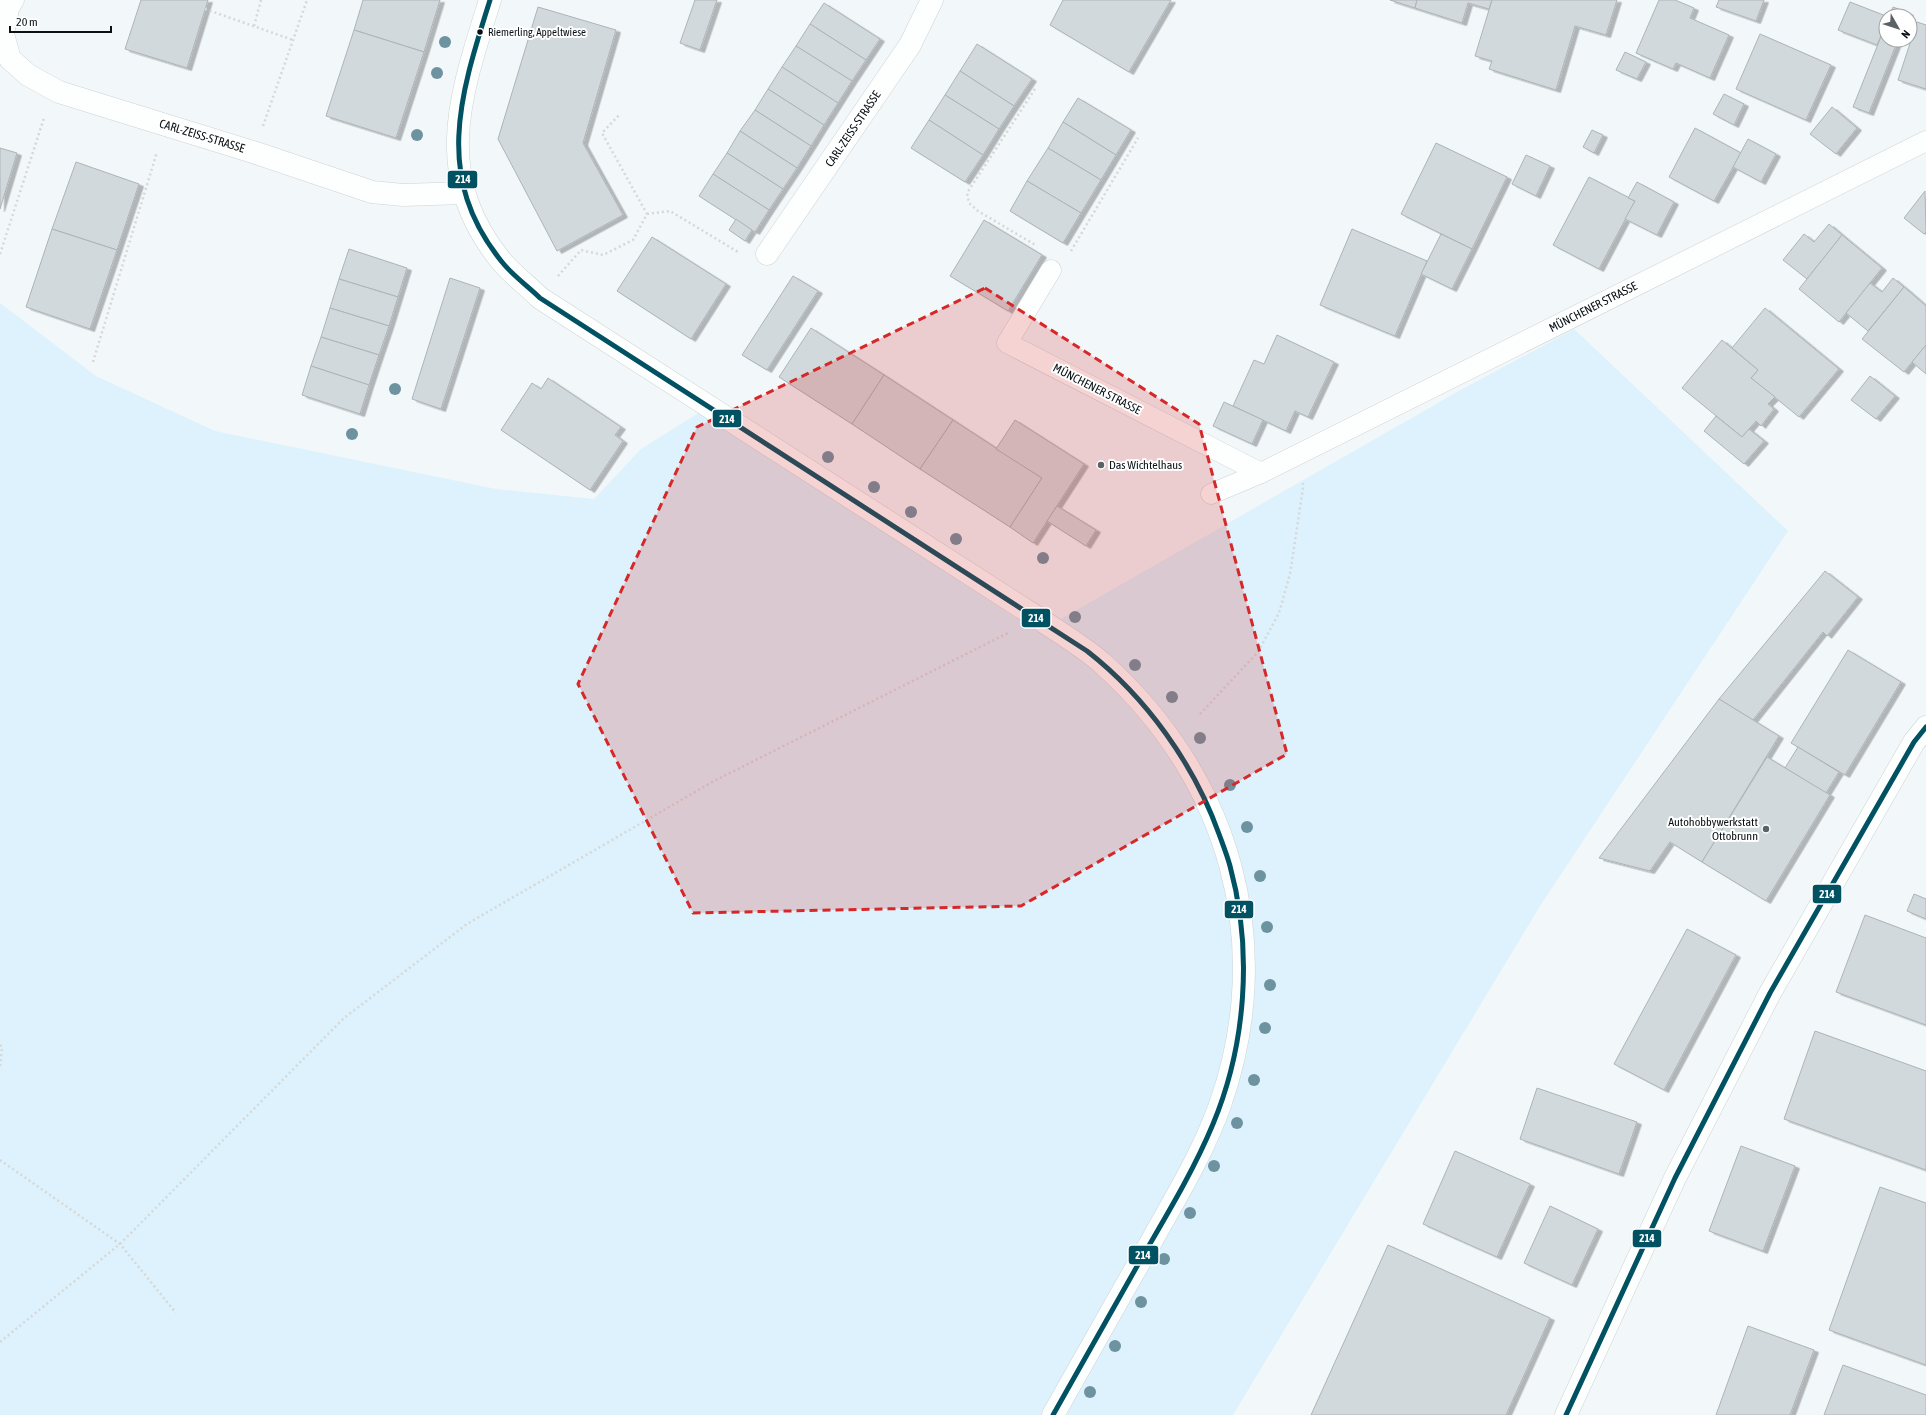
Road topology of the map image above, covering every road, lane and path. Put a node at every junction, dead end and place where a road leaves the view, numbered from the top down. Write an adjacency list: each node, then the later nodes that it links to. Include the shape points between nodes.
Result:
1 (13, 0): 9 (street, CARL-ZEISS-STRASSE, via 8,8 3,34 10,59 28,75)
2 (262, 0): 7 (path)
3 (307, 0): 8 (path)
4 (490, 0): 16 (street, via 470,65 460,111 457,160)
5 (932, 0): 19 (street, CARL-ZEISS-STRASSE, via 910,45)
6 (205, 9): 7 (path)
7 (254, 26): 8 (path)
8 (293, 40): 15 (path)
9 (54, 89): 12 (street, CARL-ZEISS-STRASSE); 18 (path)
10 (1035, 89): 20 (path, via 967,193 969,204 1050,254)
11 (620, 114): 17 (path, via 602,133)
12 (165, 125): 15 (street, CARL-ZEISS-STRASSE); 22 (path)
13 (1138, 138): 20 (path, via 1062,265)
14 (1926, 142): 23 (lane, MÜNCHENER STRASSE)
15 (253, 152): 16 (street, CARL-ZEISS-STRASSE, via 372,192 403,195)
16 (463, 192): 21 (street, via 483,234 502,263)
17 (647, 214): 19 (path, via 670,211 743,255); 21 (path, via 632,240 603,255 581,250)
18 (0, 254)
19 (767, 254)
20 (1051, 270): 24 (lane, MÜNCHENER STRASSE, via 1008,343)
21 (540, 298): 26 (street)
22 (93, 362)
23 (1298, 454): 24 (lane, MÜNCHENER STRASSE); 27 (path, via 1303,488 1290,574 1279,613 1258,652)
24 (1261, 473): 25 (lane, MÜNCHENER STRASSE)
25 (1211, 494)
26 (1035, 616): 32 (path, via 998,640 714,781 467,924 344,1018); 35 (street, via 1101,662 1161,725 1184,760 1212,813 1229,857 1238,899 1244,950 1243,1005 1235,1056 1219,1106 1195,1163)
27 (1200, 714)
28 (1926, 727): 36 (street, via 1914,742 1770,993 1675,1178)
29 (0, 1045): 30 (path)
30 (0, 1066)
31 (0, 1160): 32 (path)
32 (120, 1244): 33 (path); 34 (path)
33 (176, 1314)
34 (0, 1342)
35 (1053, 1415)
36 (1566, 1415)

